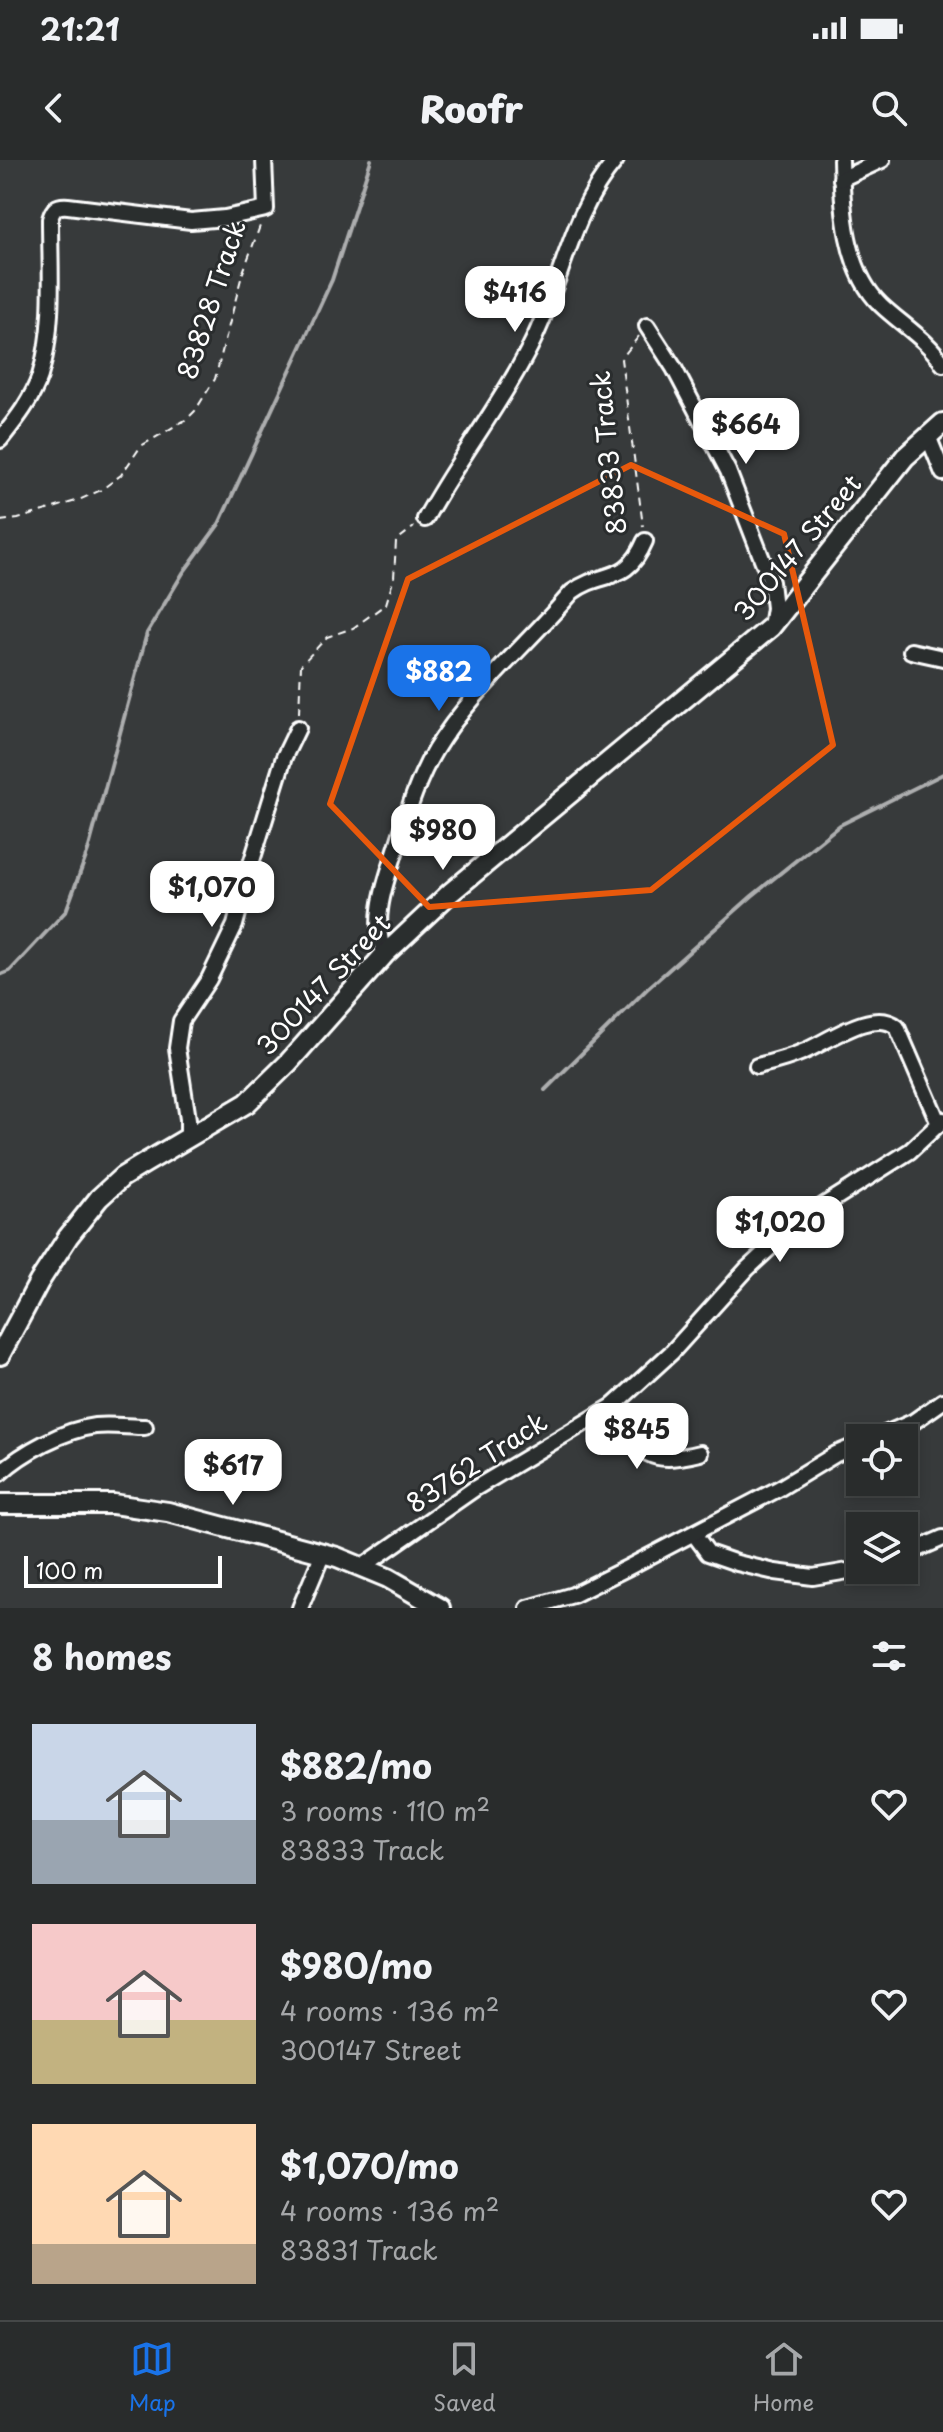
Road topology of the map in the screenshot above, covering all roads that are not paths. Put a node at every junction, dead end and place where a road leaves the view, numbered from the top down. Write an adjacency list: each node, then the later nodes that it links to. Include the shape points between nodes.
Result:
1 (264, 160): 10 (street, 83828 Track, via 266,209 191,221 56,207 50,219 47,347 31,397)
2 (616, 160): 12 (street, via 577,222 531,345)
3 (841, 160): 5 (street)
4 (882, 160): 5 (street)
5 (841, 179): 7 (street, via 864,284)
6 (647, 326): 14 (street, via 728,471 771,582)
7 (943, 364)
8 (943, 423): 9 (street, 300147 Street)
9 (928, 436): 11 (street); 14 (street, 300147 Street, via 905,457)
10 (0, 440)
11 (943, 473)
12 (425, 519)
13 (645, 541): 18 (street, 83833 Track, via 630,566 572,592 436,748 418,783 384,887 379,940)
14 (771, 627): 18 (street, 300147 Street, via 450,893)
15 (911, 651): 16 (street)
16 (943, 658)
17 (298, 728): 21 (street, via 284,757 235,925 181,1021 177,1048)
18 (385, 954): 21 (street, 300147 Street, via 247,1103)
19 (757, 1066): 20 (street, via 869,1022 888,1022 897,1027)
20 (941, 1122): 24 (street, 83762 Track, via 910,1151 799,1221)
21 (188, 1137): 22 (street, 300147 Street, via 122,1177 99,1198 39,1282)
22 (0, 1355)
23 (943, 1401): 25 (street)
24 (613, 1406): 28 (street, via 650,1456); 35 (street, 83762 Track, via 474,1489)
25 (908, 1424)
26 (145, 1427): 29 (street, via 78,1430)
27 (846, 1450): 31 (street)
28 (700, 1453)
29 (0, 1473)
30 (0, 1504): 34 (street, via 153,1509)
31 (694, 1534): 36 (street, via 708,1553 737,1563 813,1577); 39 (street, via 573,1595)
32 (943, 1538): 33 (street)
33 (918, 1549)
34 (323, 1553): 35 (street); 37 (street)
35 (362, 1567): 38 (street)
36 (846, 1571)
37 (300, 1608)
38 (440, 1608)
39 (528, 1608)

